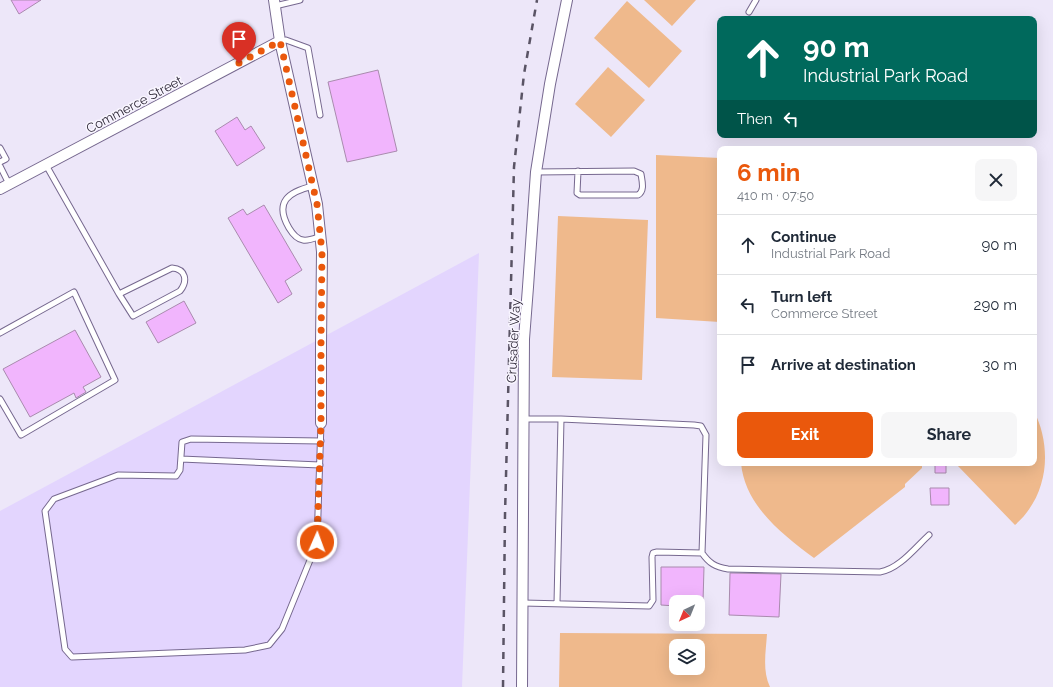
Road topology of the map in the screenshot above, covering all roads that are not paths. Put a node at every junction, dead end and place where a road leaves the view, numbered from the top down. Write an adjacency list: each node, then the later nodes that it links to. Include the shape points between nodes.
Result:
1 (300, 0): 4 (lane)
2 (567, 0): 13 (street, Crusader Way)
3 (756, 0): 5 (lane)
4 (275, 3): 6 (street)
5 (749, 12)
6 (280, 41): 7 (lane, via 286,40 308,48); 10 (street, Commerce Street); 15 (street)
7 (320, 115)
8 (0, 148): 9 (lane, via 6,159)
9 (0, 162)
10 (46, 165): 14 (street, Commerce Street); 18 (lane)
11 (0, 166): 14 (lane)
12 (578, 171): 12 (lane, via 638,172 641,174 642,191 638,195 580,195 577,193); 13 (lane)
13 (536, 172): 21 (street, Crusader Way, via 524,339)
14 (10, 184): 16 (street, Commerce Street)
15 (313, 186): 17 (street); 17 (lane, via 297,190 285,200 282,207 283,215 298,239 311,240)
16 (0, 189)
17 (321, 236): 23 (street)
18 (119, 294): 18 (lane, via 172,268 183,273 185,279 180,291 133,316)
19 (0, 333): 20 (lane, via 74,292 115,380 21,435)
20 (0, 399)
21 (524, 419): 22 (lane); 29 (street, Crusader Way)
22 (561, 419): 28 (lane, via 701,426 706,435); 30 (lane)
23 (321, 423): 24 (lane)
24 (321, 441): 25 (lane, via 191,439 182,442); 26 (lane)
25 (181, 459): 26 (lane); 26 (lane, via 180,470 176,476 118,475 54,499 45,511 65,650 72,657 245,650 269,645 282,629 317,542)
26 (320, 465)
27 (929, 535): 28 (lane, via 895,568 880,572 728,570 712,565)
28 (702, 553): 30 (lane, via 653,553 653,600 649,606)
29 (523, 603): 30 (lane); 31 (street, Crusader Way)
30 (557, 603)
31 (522, 687)

